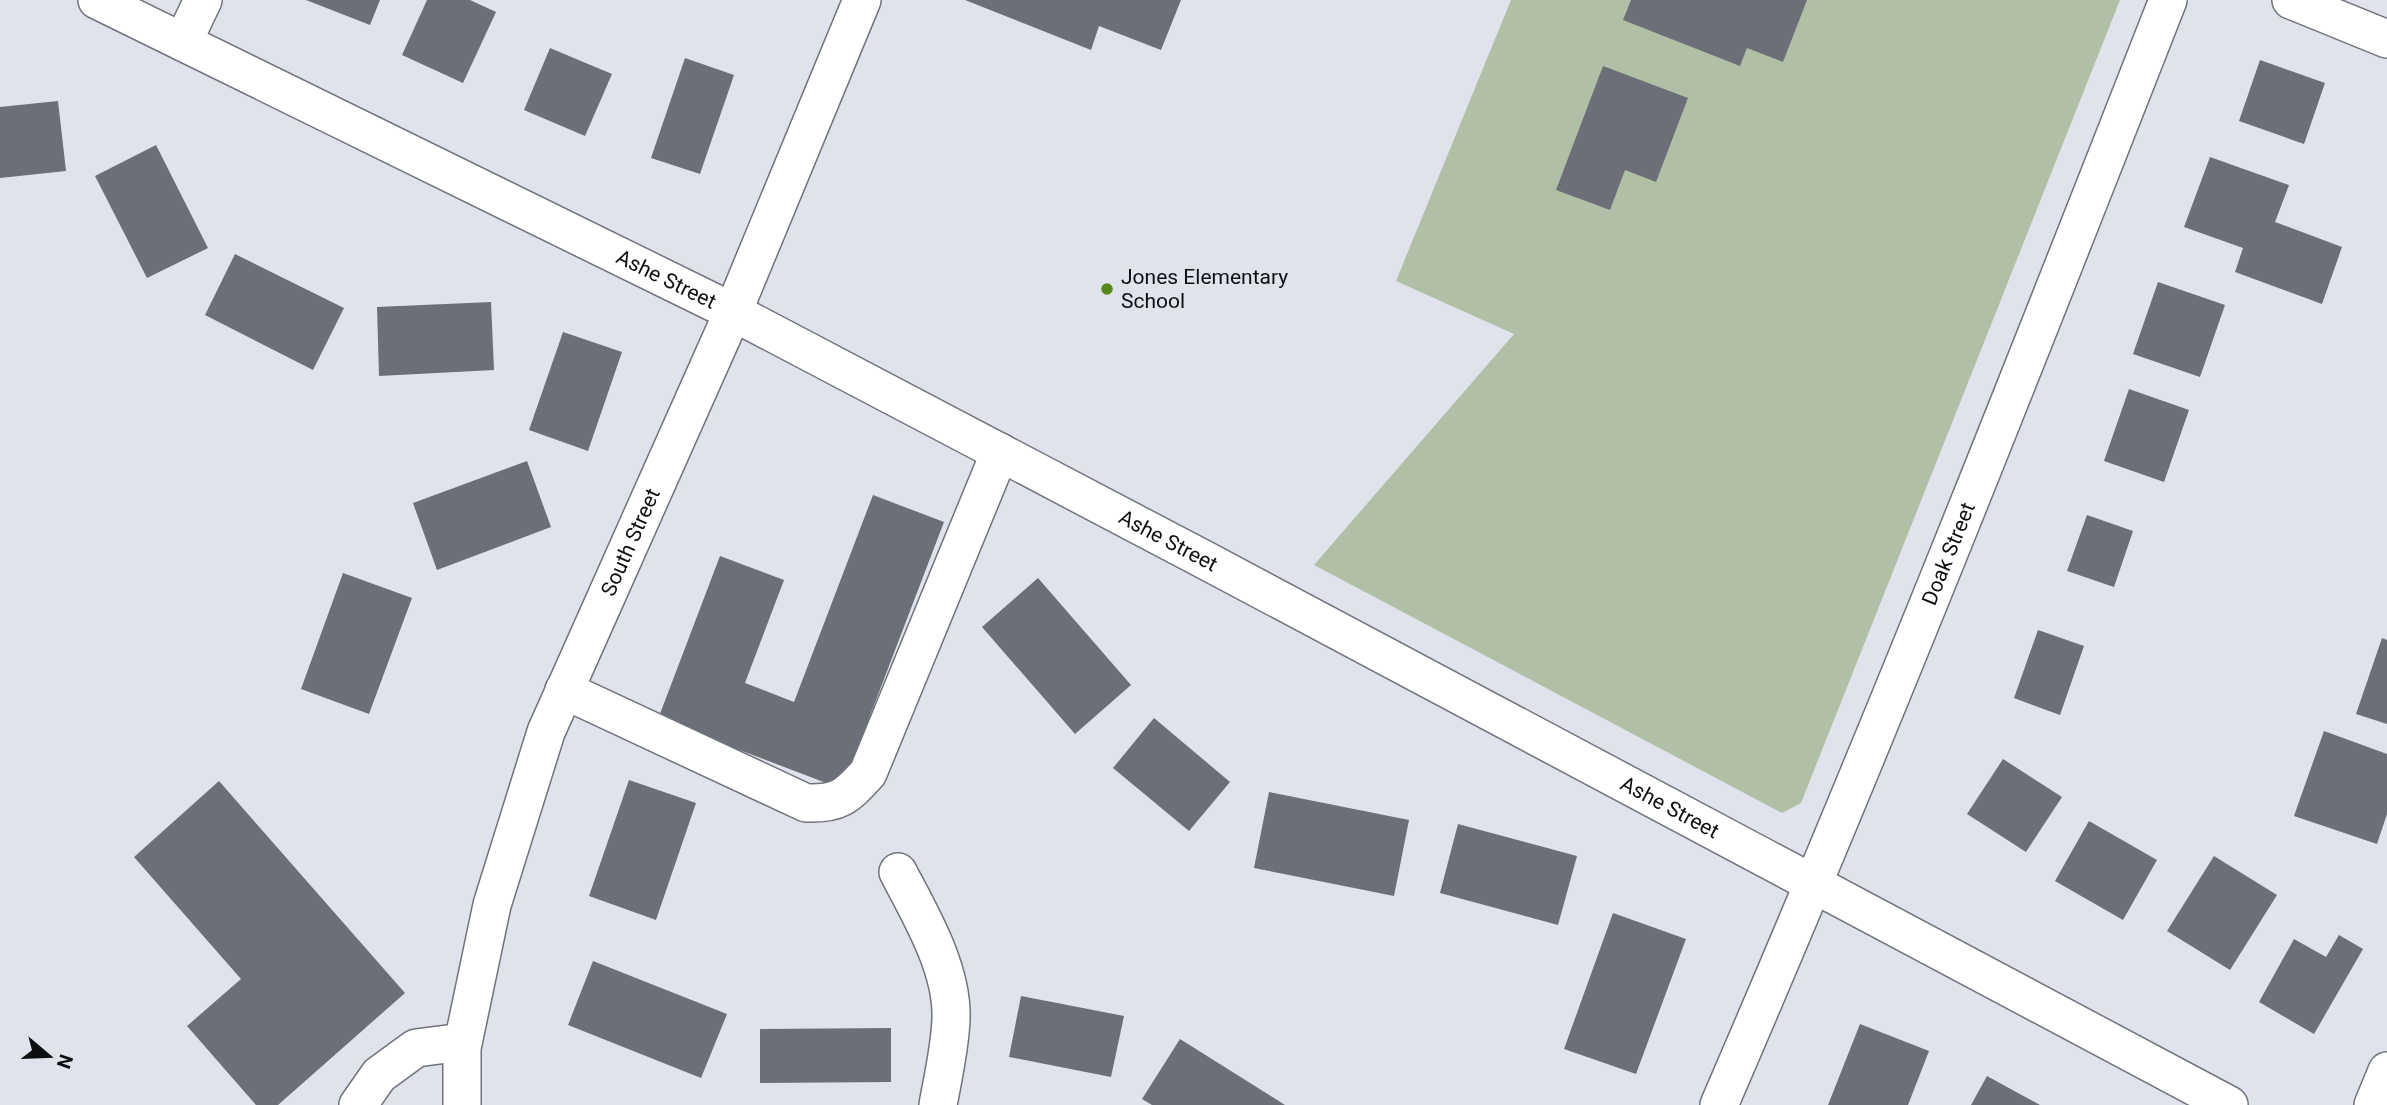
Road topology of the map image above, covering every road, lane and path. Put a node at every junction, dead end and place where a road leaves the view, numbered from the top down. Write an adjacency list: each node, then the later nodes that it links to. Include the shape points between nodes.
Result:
1 (97, 0): 7 (street, Ashe Street)
2 (203, 0): 7 (street)
3 (862, 0): 8 (street, South Street)
4 (2168, 0): 12 (street, Doak Street, via 1985,468)
5 (2291, 0): 6 (street)
6 (2387, 39)
7 (183, 42): 8 (street, Ashe Street)
8 (733, 312): 9 (street, Ashe Street); 10 (street, South Street)
9 (1000, 452): 10 (street, via 867,773 850,792 829,804 806,803); 12 (street, Ashe Street)
10 (564, 690): 13 (street, South Street, via 546,732 492,905)
11 (898, 872): 17 (street, via 930,933 948,989 951,1016)
12 (1815, 884): 18 (street, Doak Street); 19 (street, Ashe Street)
13 (463, 1042): 15 (street, via 416,1048 379,1075); 16 (street, South Street)
14 (2387, 1071): 20 (street)
15 (358, 1105)
16 (462, 1105)
17 (938, 1105)
18 (1719, 1105)
19 (2229, 1105)
20 (2373, 1105)

